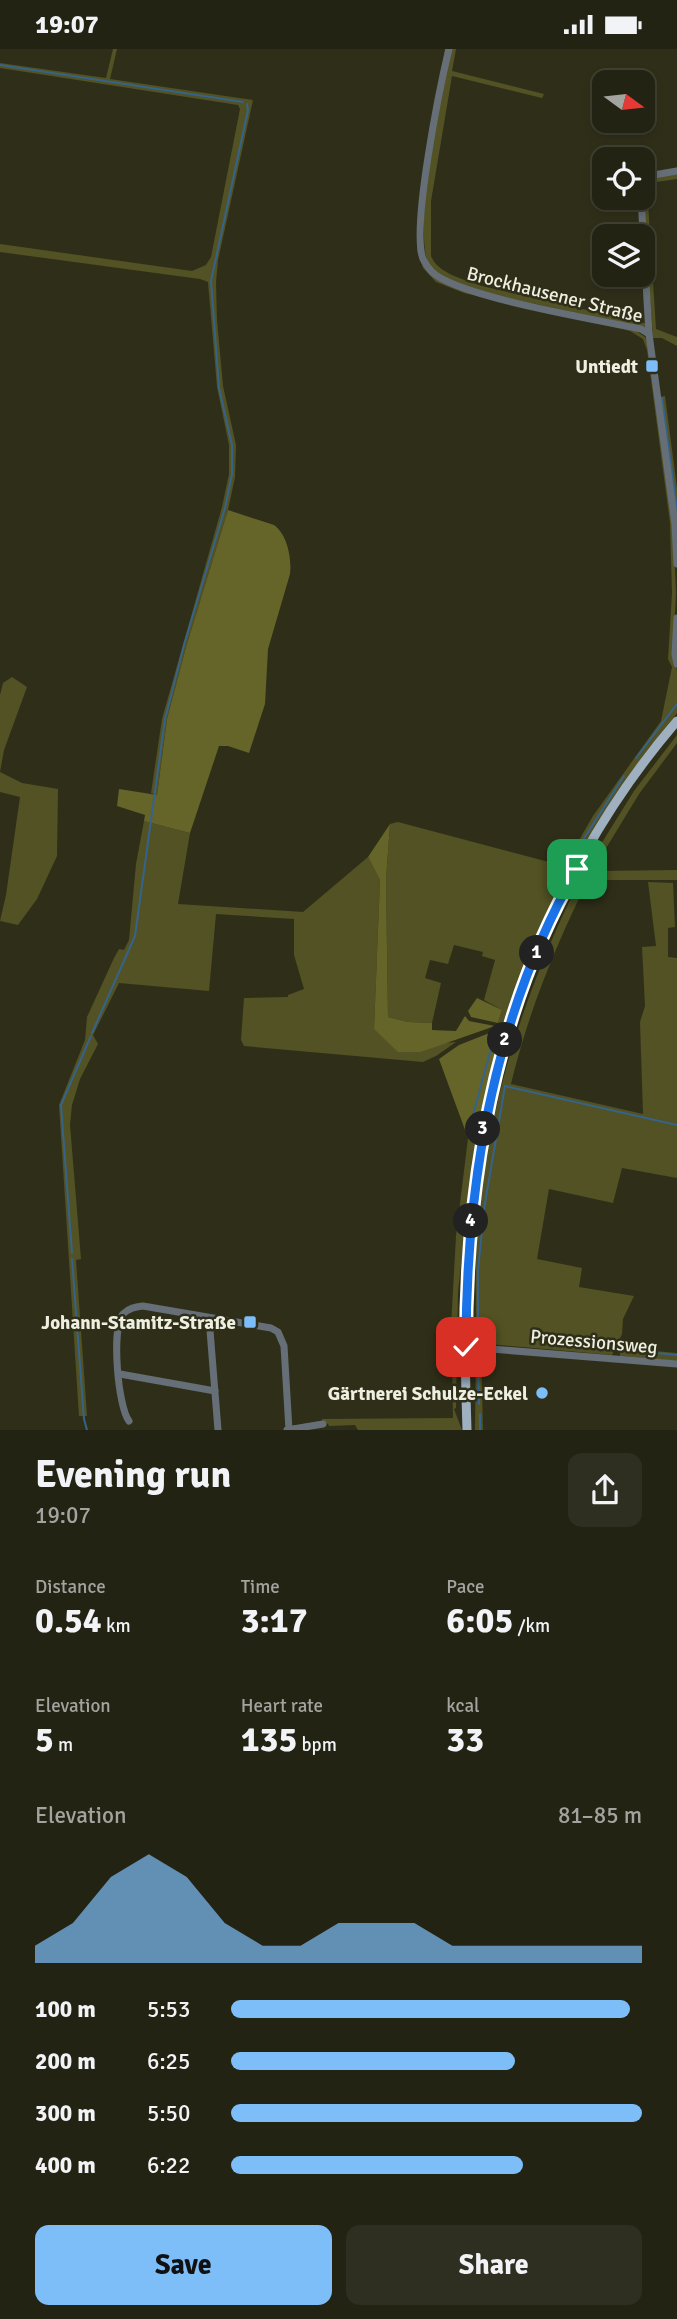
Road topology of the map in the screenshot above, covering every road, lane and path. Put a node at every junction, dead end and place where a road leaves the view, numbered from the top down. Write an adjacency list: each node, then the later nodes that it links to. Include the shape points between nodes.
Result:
1 (449, 49): 5 (street, Brockhausener Straße, via 426,172 423,260 446,281 497,298)
2 (677, 171): 3 (street)
3 (655, 175)
4 (642, 210): 5 (street, Brockhausener Straße)
5 (649, 334): 6 (street, Brockhausener Straße)
6 (677, 564)
7 (677, 618): 8 (street)
8 (677, 664)
9 (677, 721): 11 (main road, via 627,787 574,874 508,1029 477,1167 467,1262)
10 (209, 1318): 13 (street, via 143,1306 130,1308 122,1315 116,1334); 14 (street); 18 (street, via 271,1328 282,1337)
11 (466, 1347): 12 (street, Prozessionsweg); 19 (main road)
12 (677, 1363)
13 (120, 1374): 14 (street); 15 (street, via 122,1410)
14 (215, 1391): 17 (street)
15 (129, 1421)
16 (323, 1424): 18 (street)
17 (218, 1430)
18 (289, 1430)
19 (467, 1430)

